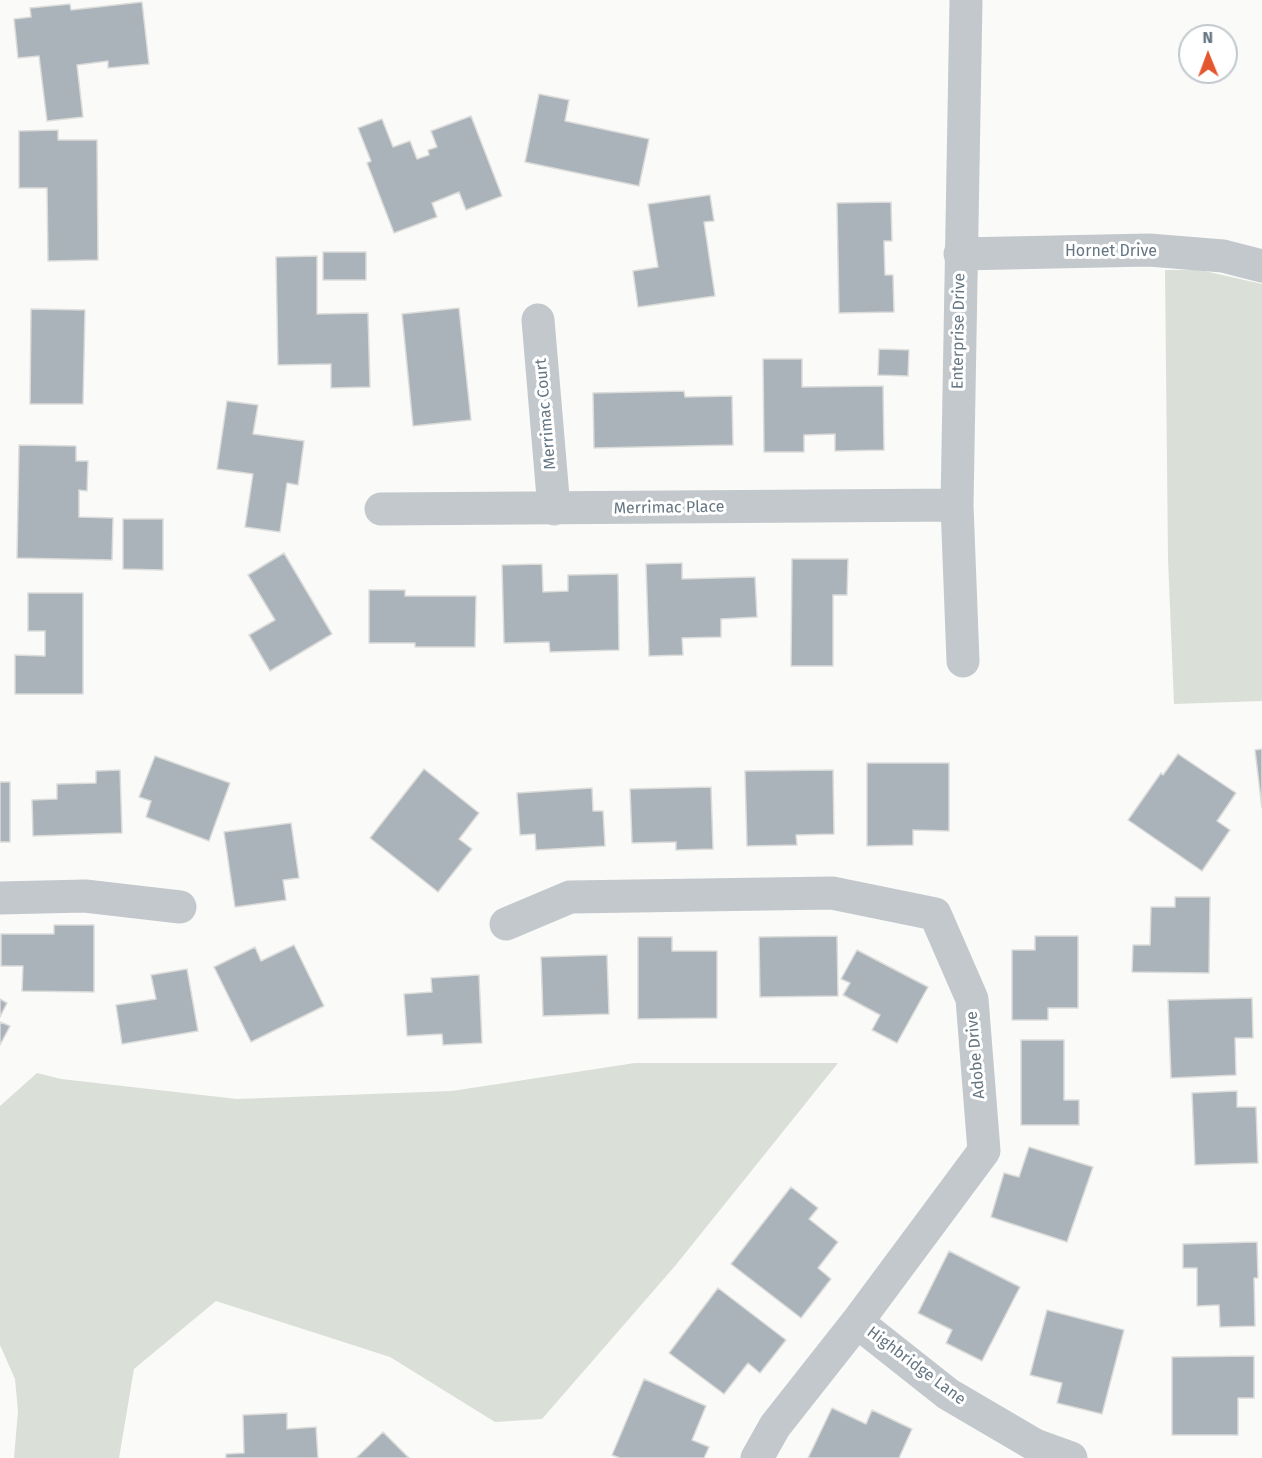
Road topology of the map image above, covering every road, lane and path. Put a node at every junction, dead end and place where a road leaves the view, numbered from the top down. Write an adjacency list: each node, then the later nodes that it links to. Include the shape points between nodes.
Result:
1 (966, 0): 2 (street, Enterprise Drive)
2 (960, 254): 3 (street, Hornet Drive, via 1149,250 1223,256); 5 (street, Enterprise Drive)
3 (1262, 266)
4 (538, 320): 7 (street, Merrimac Court)
5 (957, 506): 7 (street, Merrimac Place); 8 (street, Enterprise Drive)
6 (381, 509): 7 (street, Merrimac Place)
7 (554, 509)
8 (963, 661)
9 (0, 898): 10 (street, via 85,896)
10 (180, 908)
11 (506, 924): 12 (street, Adobe Drive, via 570,897 832,893 935,914 972,999 984,1151)
12 (858, 1322): 13 (street, Adobe Drive, via 775,1426); 14 (street, Highbridge Lane, via 948,1394 1035,1445)
13 (757, 1458)
14 (1071, 1458)

